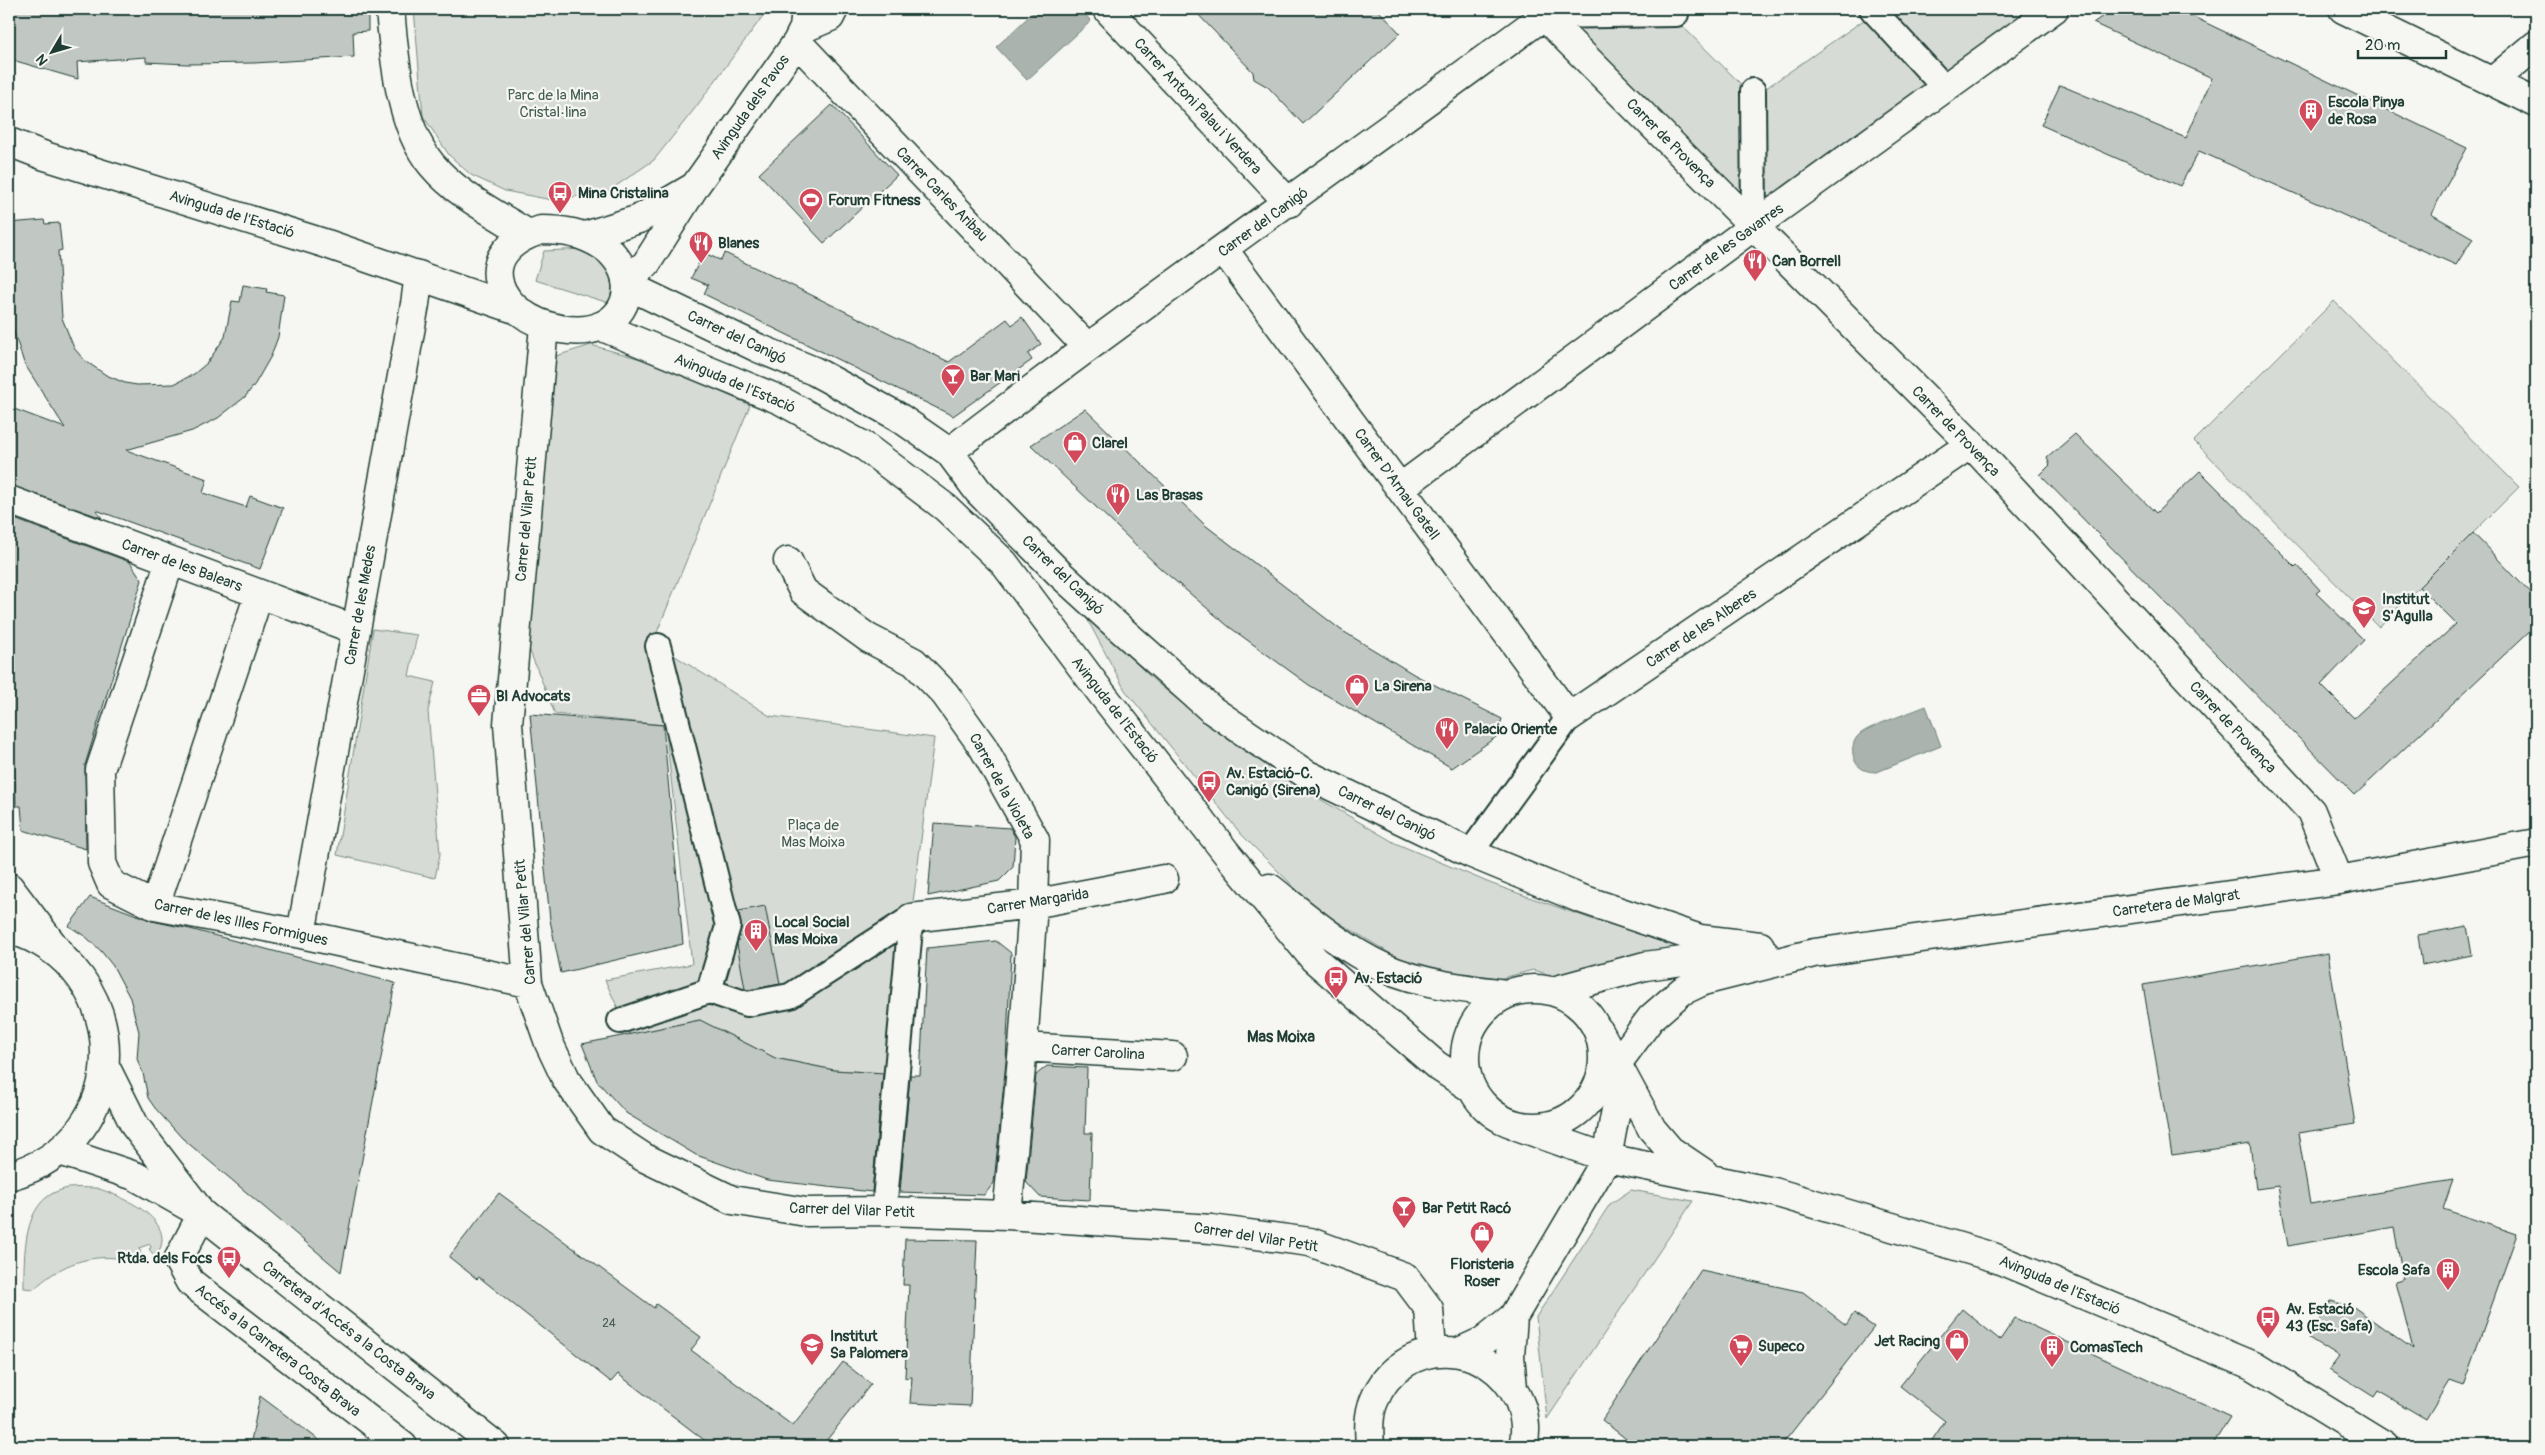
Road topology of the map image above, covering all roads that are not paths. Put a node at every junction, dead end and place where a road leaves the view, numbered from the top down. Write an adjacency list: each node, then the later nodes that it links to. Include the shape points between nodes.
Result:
1 (390, 9): 19 (street, via 399,91 413,131 431,164 458,190)
2 (834, 9): 9 (street, via 830,17)
3 (1107, 9): 17 (street, Carrer Antoni Palau i Verdera)
4 (1872, 9): 12 (street)
5 (2054, 9): 12 (street, Carrer de les Gavarres)
6 (2343, 9): 11 (street)
7 (1544, 11): 8 (street); 17 (street, Carrer del Canigó); 18 (street, Carrer de Provença)
8 (1676, 14)
9 (802, 26): 16 (street, Avinguda dels Pavos); 29 (street, Carrer Carles Aribau)
10 (2536, 45): 11 (street)
11 (2493, 81): 14 (street)
12 (1944, 87): 18 (street, Carrer de les Gavarres)
13 (1753, 91): 18 (street)
14 (2536, 102)
15 (9, 142): 23 (street, Avinguda de l'Estació)
16 (695, 186): 20 (street, Avinguda dels Pavos, via 639,219); 24 (street, Avinguda dels Pavos, via 646,264)
17 (1289, 202): 21 (street, Carrer del Canigó)
18 (1754, 226): 30 (street, Carrer de Provença); 32 (street, Carrer de les Gavarres)
19 (528, 234): 20 (street, via 541,230 565,230); 22 (street)
20 (585, 236): 24 (street, via 604,247 619,264)
21 (1224, 250): 29 (street, Carrer del Canigó); 32 (street, Carrer D'Arnau Gatell)
22 (502, 257): 25 (street, via 477,276); 26 (street, via 499,284)
23 (418, 275): 25 (street, Avinguda de l'Estació); 39 (street, Carrer de les Medes)
24 (627, 283): 28 (street, via 624,306); 31 (street, Carrer del Canigó, via 814,372 897,416)
25 (456, 286): 26 (street, Avinguda de l'Estació)
26 (512, 308): 27 (street)
27 (544, 326): 28 (street, via 574,332); 55 (street, Carrer del Vilar Petit, via 508,724)
28 (600, 326): 37 (street, Avinguda de l'Estació, via 780,400 864,446 946,508)
29 (1087, 347): 31 (street, Carrer del Canigó)
30 (1971, 444): 41 (street, Carrer de les Alberes); 46 (street, Carrer de Provença, via 2311,811)
31 (949, 452): 33 (street, Carrer del Canigó)
32 (1400, 488): 41 (street, Carrer D'Arnau Gatell)
33 (978, 490): 37 (street, Avinguda de l'Estació); 43 (street, Carrer del Canigó, via 1060,574 1212,710 1306,774)
34 (9, 500): 35 (street, Carrer de les Balears)
35 (170, 561): 38 (street, Carrer de les Balears); 49 (street, Carrer de les Illes Formigues, via 100,770 102,863 108,879 111,884)
36 (788, 561): 48 (street, Carrer de la Violeta, via 803,591 868,638 914,662 945,694 983,747 1035,840)
37 (1004, 563): 44 (street, Avinguda de l'Estació)
38 (259, 594): 39 (street, Carrer de les Balears); 49 (street)
39 (356, 630): 52 (street, Carrer de les Medes)
40 (658, 646): 56 (street, via 728,926)
41 (1569, 717): 43 (street, Carrer de les Alberes)
42 (2536, 843): 46 (street, Carretera de Malgrat)
43 (1470, 852): 53 (street, Carrer del Canigó, via 1579,898 1700,939)
44 (1228, 855): 58 (street, Avinguda de l'Estació, via 1319,926 1384,967 1462,988); 65 (street, Avinguda de l'Estació, via 1314,959 1436,1065)
45 (1164, 879): 48 (street, Carrer Margarida)
46 (2339, 880): 53 (street, Carretera de Malgrat)
47 (9, 887): 54 (street)
48 (1033, 904): 50 (street, Carrer Margarida); 61 (street, Carrer de la Violeta)
49 (155, 906): 52 (street, Carrer de les Illes Formigues)
50 (911, 918): 56 (street, via 790,996 747,1004); 74 (street)
51 (9, 929): 54 (street, via 37,940)
52 (301, 934): 55 (street, Carrer de les Illes Formigues)
53 (1814, 953): 57 (street, Carretera de Malgrat, via 1728,955 1645,966); 63 (street, Carretera de Malgrat, via 1703,981 1682,991 1651,1018)
54 (64, 959): 64 (street, via 87,986 97,1008 104,1030)
55 (528, 983): 74 (street, Carrer del Vilar Petit, via 549,1043 566,1079 602,1130 643,1158 732,1200 806,1212)
56 (709, 991): 59 (street)
57 (1553, 991): 58 (street, via 1530,988); 60 (street, via 1588,1013)
58 (1508, 994): 65 (street, via 1488,1005 1474,1023 1466,1044)
59 (620, 1021)
60 (1599, 1031): 63 (street, Avinguda de l'Estació); 66 (street, via 1604,1054 1601,1078)
61 (1023, 1047): 62 (street, Carrer Carolina); 76 (street, Carrer de la Violeta)
62 (1173, 1056)
63 (1616, 1063): 66 (street, Carretera de Malgrat); 70 (street, via 1617,1104); 71 (street, Avinguda de l'Estació, via 1652,1129 1670,1150)
64 (105, 1066): 69 (street, via 100,1090 90,1113); 75 (street, Carretera d'Accés a la Costa Brava, via 135,1126)
65 (1471, 1088): 67 (street, via 1483,1105 1499,1118)
66 (1590, 1100): 67 (street, via 1576,1114 1558,1124 1538,1128)
67 (1517, 1126): 68 (street, Avinguda de l'Estació)
68 (1577, 1147): 70 (street, Avinguda de l'Estació); 73 (street)
69 (60, 1151): 72 (street); 75 (street, Carretera d'Accés a la Costa Brava, via 135,1176)
70 (1607, 1158): 71 (street, Avinguda de l'Estació); 73 (street)
71 (1714, 1179): 85 (street, Avinguda de l'Estació, via 1774,1192 1993,1257 2254,1366)
72 (10, 1180)
73 (1580, 1203): 77 (street)
74 (884, 1211): 76 (street, Carrer del Vilar Petit)
75 (202, 1214): 82 (street, Accés a la Carretera Costa Brava, via 178,1260 190,1282); 83 (street, Carretera d'Accés a la Costa Brava)
76 (1007, 1215): 78 (street, Carrer del Vilar Petit, via 1211,1229 1310,1242 1405,1277 1428,1309)
77 (1513, 1317): 79 (street, via 1483,1341); 80 (street, via 1510,1356)
78 (1432, 1352): 79 (street); 84 (street, via 1407,1361 1387,1378 1373,1402 1368,1428)
79 (1459, 1352): 80 (street, via 1484,1360)
80 (1513, 1388): 81 (street, via 1522,1407)
81 (1525, 1445)
82 (403, 1446)
83 (496, 1446)
84 (1370, 1446)
85 (2384, 1446)

